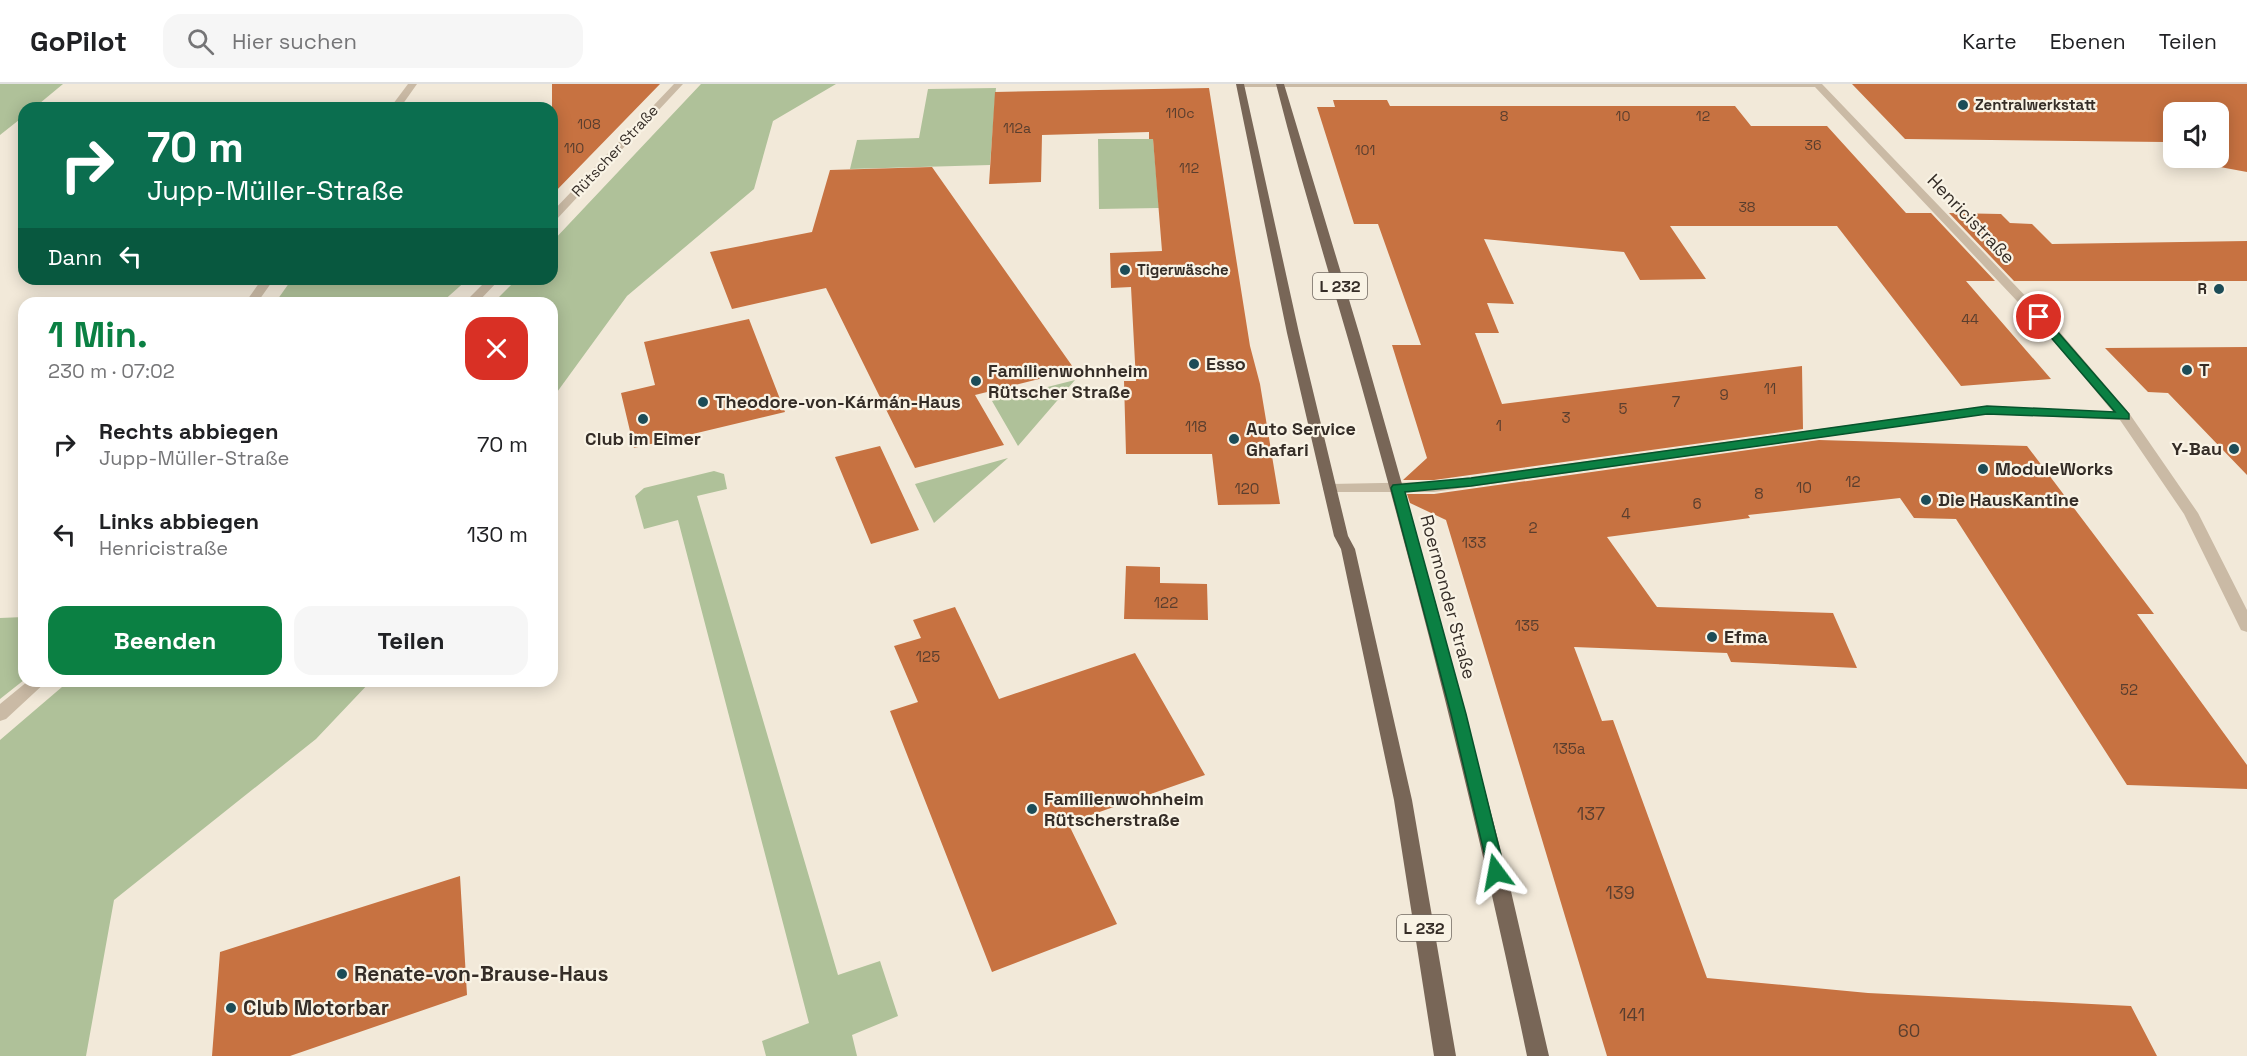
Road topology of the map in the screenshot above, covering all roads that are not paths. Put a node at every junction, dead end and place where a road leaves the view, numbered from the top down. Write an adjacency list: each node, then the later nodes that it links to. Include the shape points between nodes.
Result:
1 (413, 84): 6 (street)
2 (679, 84): 7 (street, Rütscher Straße)
3 (1240, 84): 4 (street); 12 (main road, L 232)
4 (1280, 84): 5 (street); 11 (main road, Roermonder Straße / L 232)
5 (1817, 84): 10 (street, Henricistraße, via 2055,334)
6 (400, 102)
7 (558, 212)
8 (488, 285): 9 (street)
9 (476, 297)
10 (2124, 416): 11 (street, via 1987,410 1471,482); 13 (street, Henricistraße, via 2191,513)
11 (1397, 488): 12 (street); 17 (main road, Roermonder Straße / L 232, via 1464,737)
12 (1330, 489): 16 (main road, L 232, via 1403,800)
13 (2247, 626)
14 (32, 687): 15 (street)
15 (0, 714)
16 (1444, 1056)
17 (1538, 1056)

